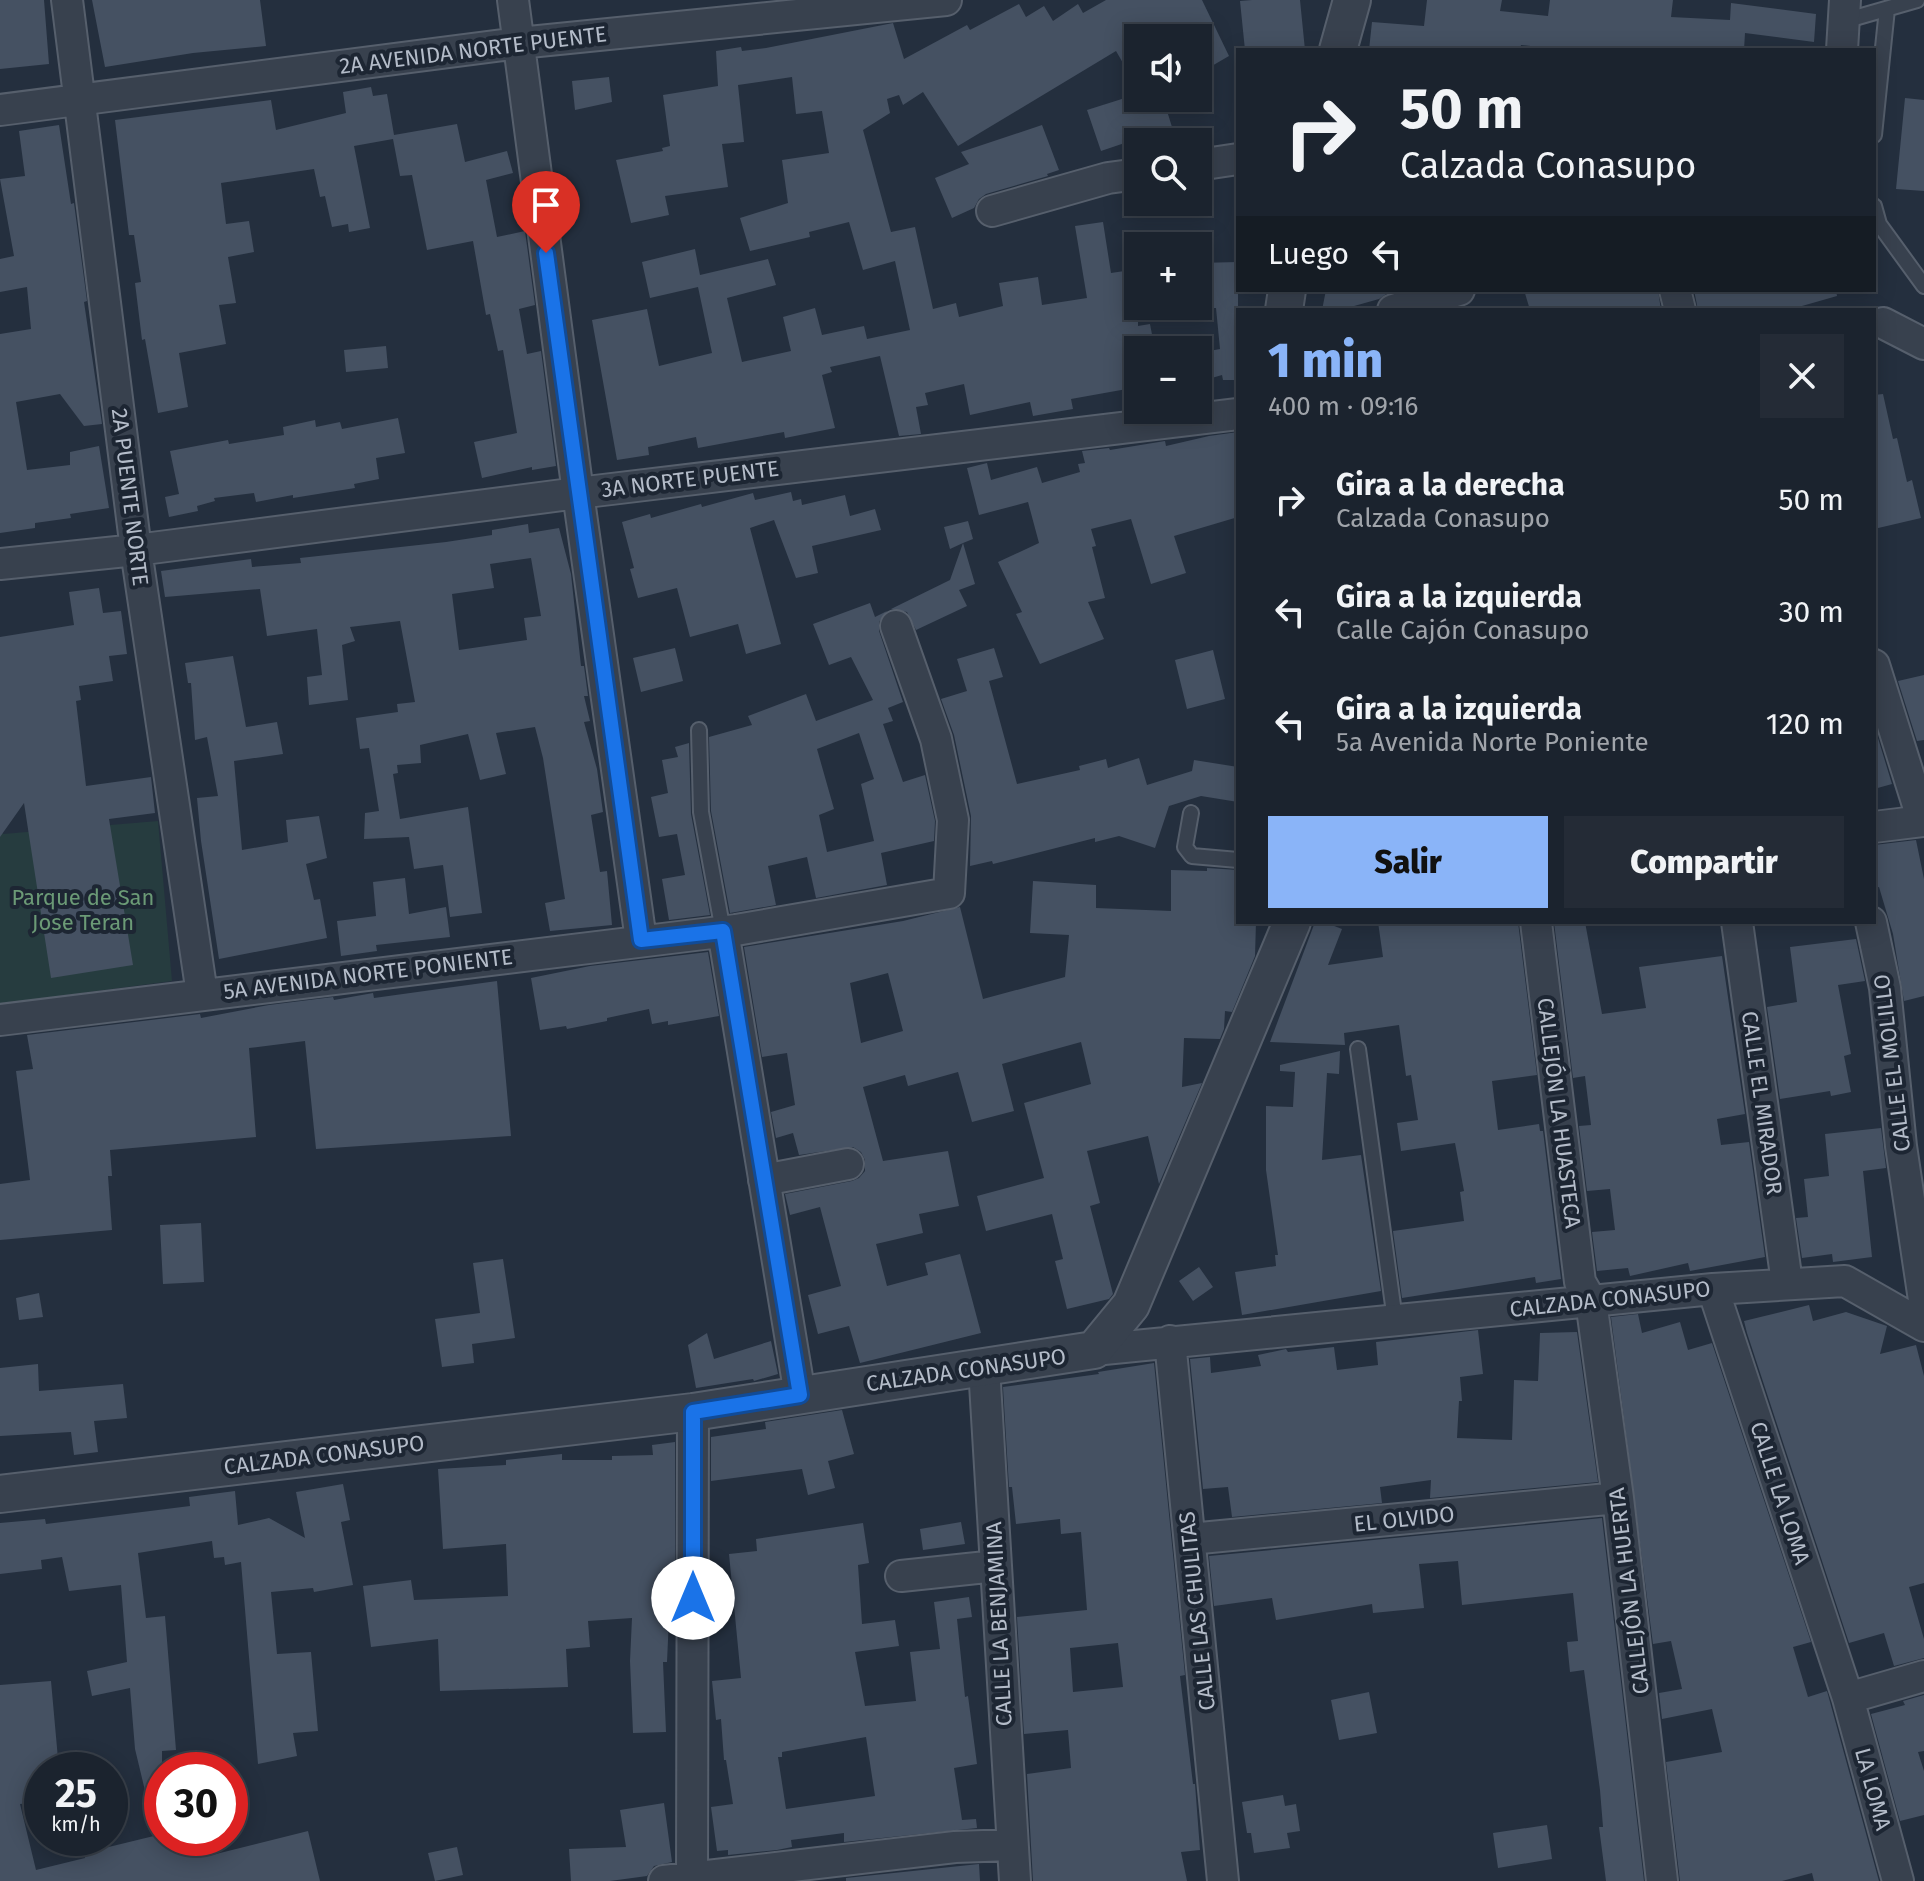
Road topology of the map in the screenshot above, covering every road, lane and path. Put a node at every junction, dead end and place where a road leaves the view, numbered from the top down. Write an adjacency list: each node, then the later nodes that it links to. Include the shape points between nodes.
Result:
1 (67, 0): 10 (street, 2A PUENTE NORTE)
2 (513, 0): 8 (street)
3 (946, 0): 8 (street, 2A AVENIDA NORTE PUENTE)
4 (1352, 0): 9 (street)
5 (1917, 0): 6 (lane)
6 (1887, 9): 7 (lane); 12 (lane)
7 (1844, 24)
8 (519, 43): 10 (street, 2A AVENIDA NORTE PUENTE); 24 (street)
9 (1339, 48)
10 (81, 100): 11 (street, 2A AVENIDA NORTE PUENTE); 25 (street, 2A PUENTE NORTE)
11 (0, 110)
12 (1876, 116)
13 (1236, 159): 14 (street)
14 (1212, 163)
15 (1124, 176): 16 (street)
16 (992, 211)
17 (1876, 213): 18 (lane)
18 (1924, 286)
19 (1452, 292): 20 (street)
20 (1400, 308)
21 (1883, 323): 22 (street)
22 (1924, 344)
23 (1236, 414): 24 (street, 3A NORTE PUENTE)
24 (578, 493): 25 (street, 3A NORTE PUENTE); 38 (street)
25 (136, 550): 26 (street, 3A NORTE PUENTE); 39 (street, 2A PUENTE NORTE)
26 (0, 564)
27 (896, 626): 37 (street, 5A AVENIDA NORTE PONIENTE, via 936,739 953,820 949,893)
28 (1876, 671): 31 (street, via 1923,821)
29 (699, 730): 37 (lane, via 701,812)
30 (1191, 813): 32 (lane, via 1185,847 1192,856)
31 (1876, 827)
32 (1236, 860)
33 (1291, 924): 51 (street, via 1131,1305)
34 (1536, 924): 47 (street, CALLEJÓN LA HUASTECA, via 1580,1282)
35 (1737, 924): 44 (street, CALLE EL MIRADOR)
36 (1871, 924): 46 (street, CALLE EL MOLILLO, via 1885,988)
37 (730, 930): 38 (street, 5A AVENIDA NORTE PONIENTE); 43 (street)
38 (641, 940): 39 (street, 5A AVENIDA NORTE PONIENTE)
39 (202, 994): 40 (street, 5A AVENIDA NORTE PONIENTE)
40 (0, 1020)
41 (1358, 1049): 48 (lane)
42 (848, 1164): 43 (street)
43 (764, 1180): 53 (street)
44 (1787, 1283): 45 (street, CALZADA CONASUPO); 49 (street, CALZADA CONASUPO, via 1845,1281)
45 (1713, 1289): 47 (street, CALZADA CONASUPO); 61 (street, CALLE LA LOMA)
46 (1924, 1300)
47 (1591, 1301): 48 (street, CALZADA CONASUPO); 56 (street, CALLEJÓN LA HUERTA)
48 (1395, 1320): 50 (street, CALZADA CONASUPO)
49 (1924, 1326)
50 (1170, 1341): 51 (street, CALZADA CONASUPO); 57 (street, CALLE LAS CHULITAS)
51 (1094, 1350): 52 (street, CALZADA CONASUPO)
52 (984, 1367): 53 (street, CALZADA CONASUPO); 58 (street, CALLE LA BENJAMINA)
53 (800, 1395): 54 (street, CALZADA CONASUPO)
54 (693, 1412): 55 (street, CALZADA CONASUPO); 63 (street)
55 (0, 1494)
56 (1618, 1498): 57 (street, EL OLVIDO); 66 (street, CALLEJÓN LA HUERTA)
57 (1190, 1539): 65 (street, CALLE LAS CHULITAS)
58 (996, 1566): 59 (street); 62 (street, CALLE LA BENJAMINA)
59 (901, 1576)
60 (1924, 1676): 61 (street)
61 (1848, 1698): 67 (street, LA LOMA)
62 (1012, 1845): 63 (street, via 955,1847); 64 (street, CALLE LA BENJAMINA)
63 (683, 1880)
64 (1015, 1881)
65 (1223, 1881)
66 (1662, 1881)
67 (1898, 1881)

